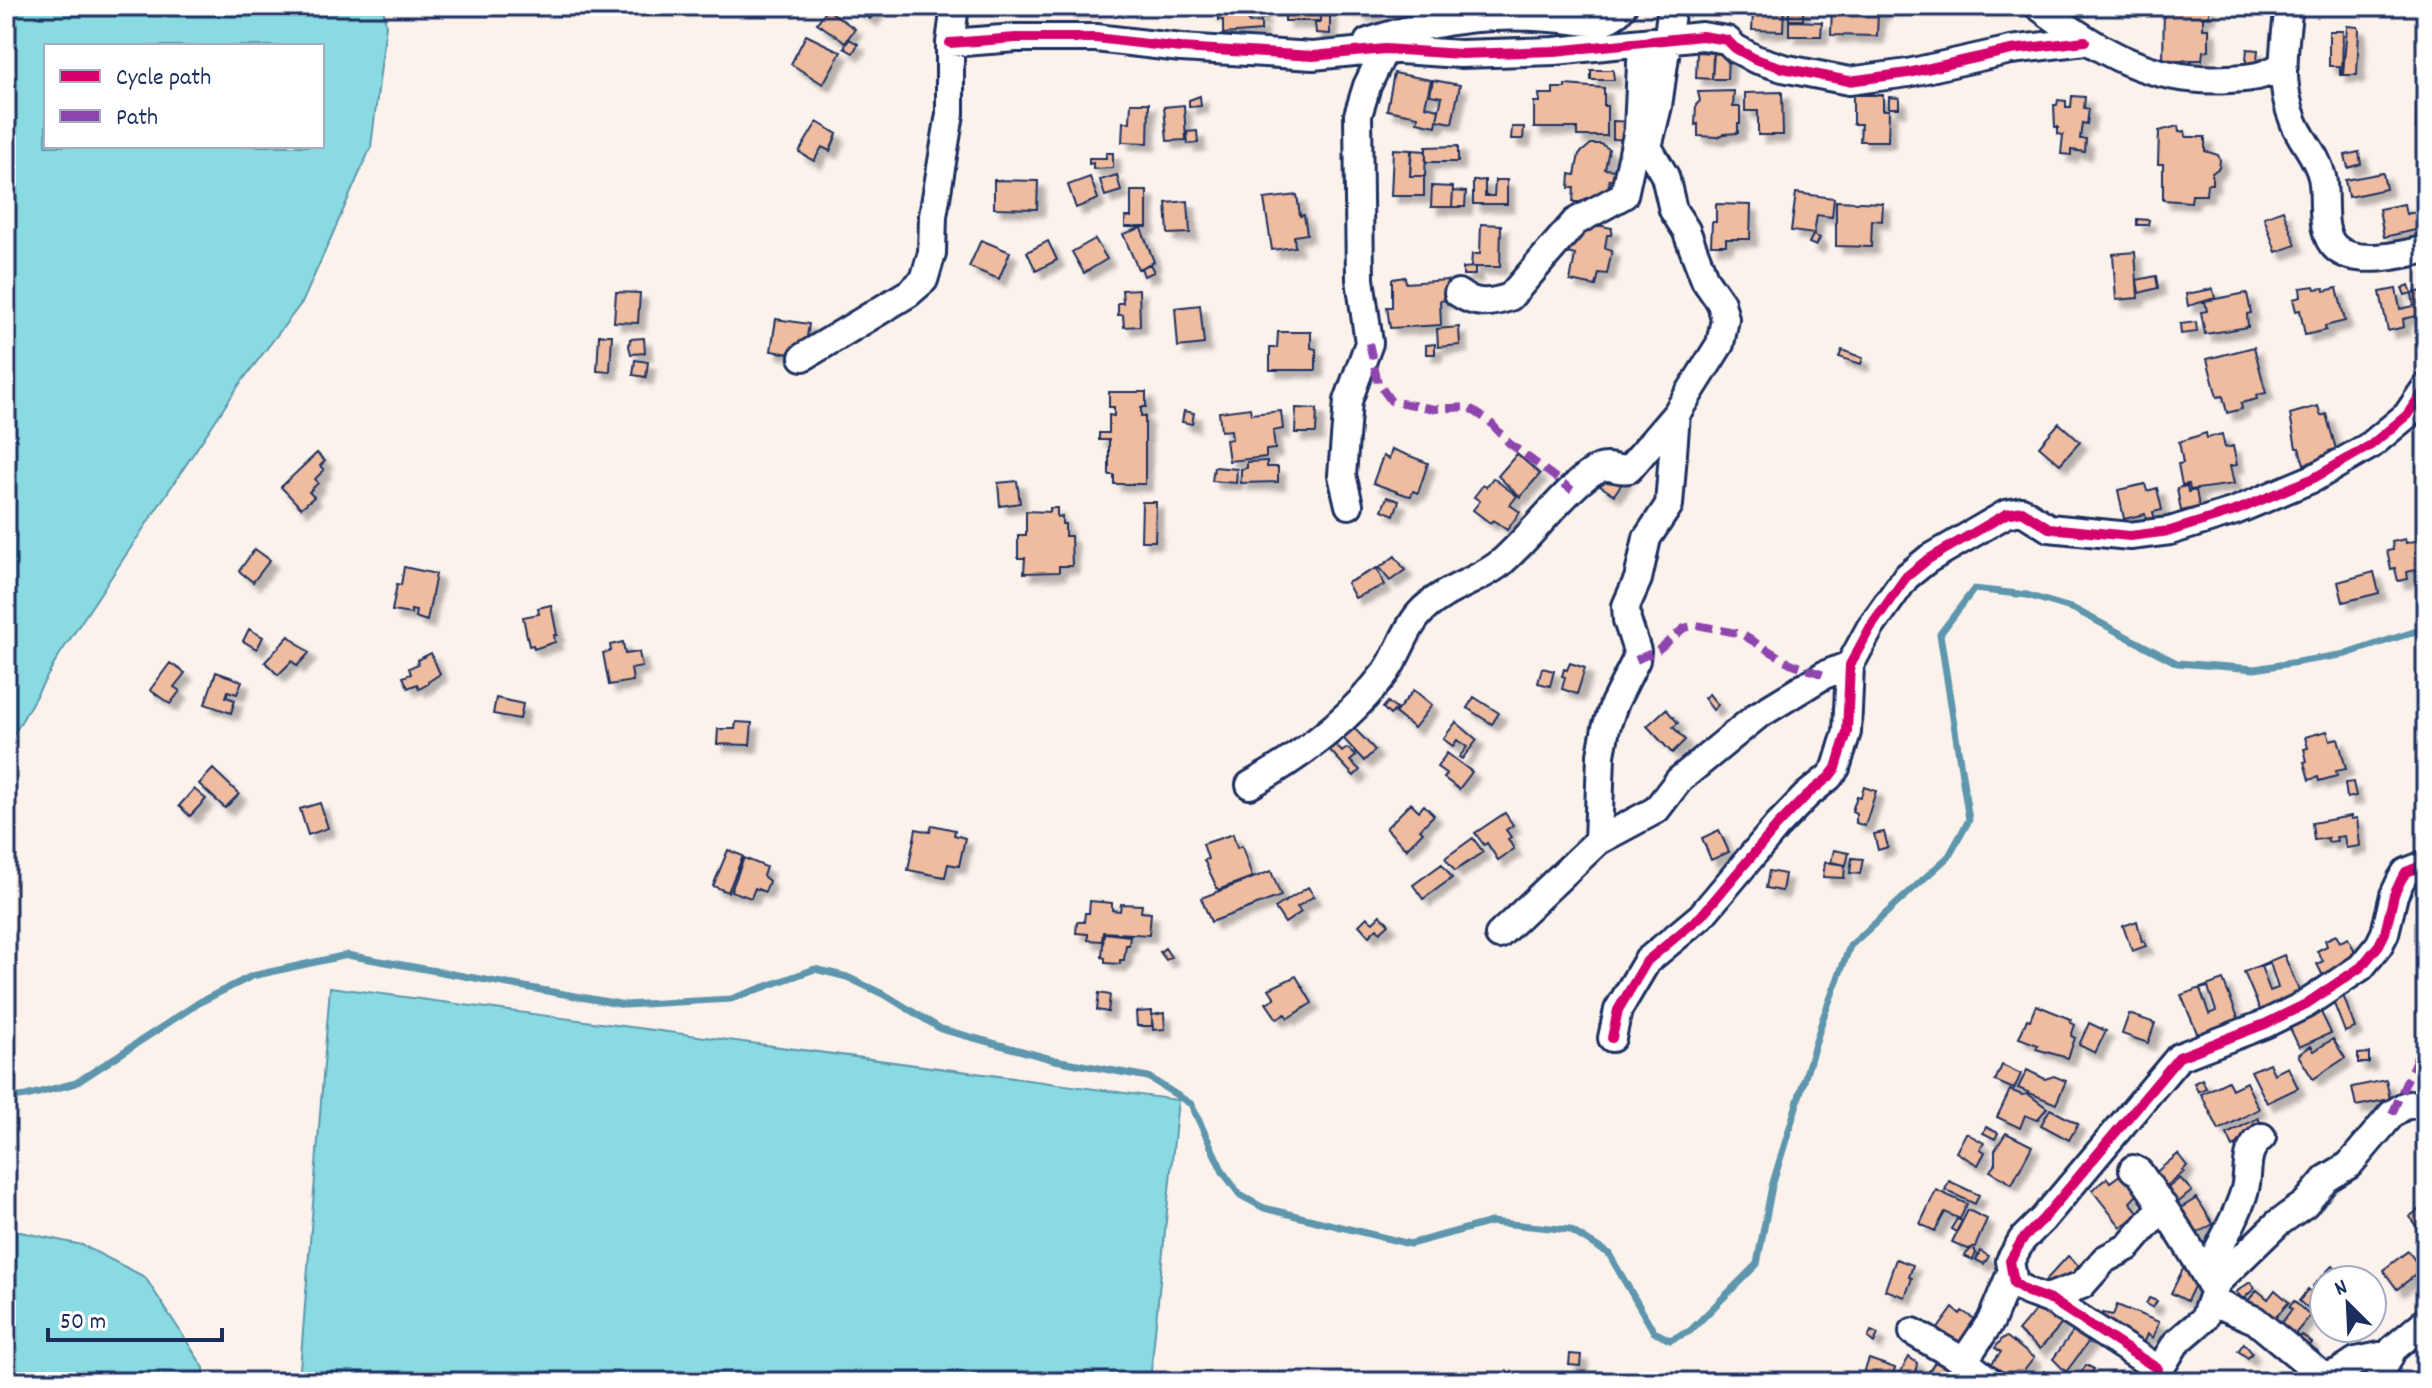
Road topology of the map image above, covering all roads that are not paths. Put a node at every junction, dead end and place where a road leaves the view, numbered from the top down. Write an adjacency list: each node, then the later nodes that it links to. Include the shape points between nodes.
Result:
1 (955, 6): 10 (street)
2 (1623, 6): 6 (street, via 1603,22)
3 (1672, 6): 7 (street)
4 (2038, 6): 8 (street)
5 (2289, 6): 13 (street)
6 (1463, 12): 12 (street)
7 (1669, 40): 8 (street, via 1720,37 1755,59 1849,81); 9 (street); 14 (street)
8 (2085, 41): 13 (street, via 2134,64 2203,81 2257,77)
9 (1642, 42): 11 (street, via 1460,54); 14 (street)
10 (950, 43): 12 (street, via 1096,38 1181,48); 17 (street, via 950,114 924,280)
11 (1385, 49): 12 (street); 20 (street, via 1358,115 1360,279 1369,343 1348,401 1342,475)
12 (1332, 54)
13 (2282, 65): 15 (street, via 2293,121 2316,156 2327,237 2352,255 2399,256)
14 (1644, 139): 16 (street, via 1624,195 1575,222 1510,297 1483,303); 19 (street, via 1665,176 1673,210 1699,267 1725,311 1720,344)
15 (2426, 249)
16 (1458, 293)
17 (803, 357)
18 (2426, 387): 21 (street, via 2407,415 2371,445 2314,478 2170,531 2130,536 2049,528 2022,511 2006,514 1906,577)
19 (1676, 414): 22 (street, via 1629,469 1596,470 1498,565 1423,609 1387,670 1357,704 1289,764); 23 (street, via 1669,505 1647,538 1626,606 1636,660 1606,728)
20 (1349, 505)
21 (1850, 665): 23 (street, via 1757,716 1679,780 1660,806); 26 (street, via 1847,732 1836,768 1777,826 1701,916 1647,961 1618,1010)
22 (1250, 785)
23 (1598, 841): 25 (street)
24 (2426, 864): 31 (street, via 2406,872 2385,933 2361,967 2306,1004 2193,1050 2169,1066 2022,1240 2010,1261)
25 (1499, 935)
26 (1612, 1038)
27 (2426, 1102): 32 (street, via 2392,1114 2349,1165 2326,1179)
28 (2262, 1137): 32 (street, via 2248,1156 2245,1189)
29 (2133, 1169): 30 (street)
30 (2163, 1206): 32 (street, via 2191,1246); 33 (street, via 2128,1247 2105,1259 2082,1285)
31 (2010, 1275): 33 (street, via 2014,1283); 37 (street)
32 (2210, 1288): 36 (street, via 2324,1377 2356,1361); 38 (street, via 2204,1319 2176,1343)
33 (2047, 1298): 38 (street, via 2134,1351)
34 (2425, 1324): 36 (street)
35 (1913, 1332): 37 (street)
36 (2390, 1354): 40 (street)
37 (1965, 1369): 39 (street)
38 (2155, 1376)
39 (1991, 1382)
40 (2377, 1382)

